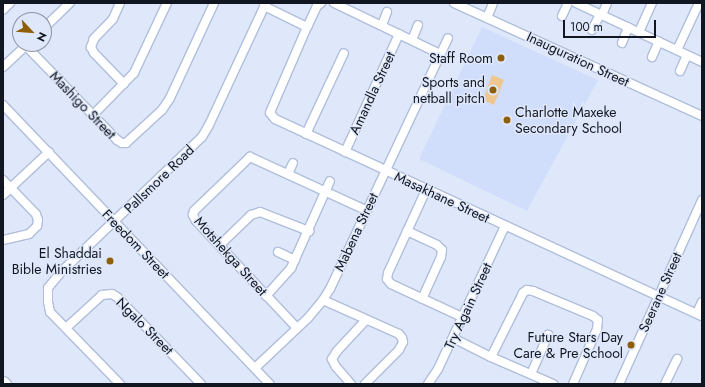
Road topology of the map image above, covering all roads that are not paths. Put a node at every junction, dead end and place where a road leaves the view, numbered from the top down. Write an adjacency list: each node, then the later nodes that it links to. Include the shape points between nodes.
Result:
1 (10, 3): 16 (street)
2 (70, 3): 21 (street)
3 (120, 3): 43 (street, via 113,19 94,39 91,47)
4 (167, 3): 43 (street, via 136,69)
5 (214, 3): 45 (street, Mashigo Street, via 170,98 162,110 130,140 122,143)
6 (334, 3): 22 (street)
7 (454, 3): 20 (street, Inauguration Street)
8 (493, 3): 20 (street)
9 (568, 3): 19 (street)
10 (576, 3): 18 (street)
11 (607, 3): 18 (street)
12 (652, 3): 27 (street)
13 (699, 3): 33 (street)
14 (265, 4): 24 (street); 62 (street, Pallsmore Road, via 205,132)
15 (319, 4): 24 (street, Masakhane Street)
16 (3, 10)
17 (387, 12): 22 (street)
18 (601, 14): 25 (street); 26 (street)
19 (562, 16)
20 (487, 18): 46 (street, Inauguration Street)
21 (52, 20)
22 (382, 25): 28 (street)
23 (418, 25): 30 (street)
24 (307, 27): 47 (street, Masakhane Street, via 270,113 275,119)
25 (628, 27): 27 (street); 32 (street)
26 (592, 30)
27 (639, 32): 31 (street)
28 (399, 34): 30 (street); 49 (street, Amandla Street)
29 (448, 38): 37 (street, Mabena Street)
30 (412, 40): 37 (street)
31 (659, 41): 33 (street); 39 (street)
32 (622, 43)
33 (677, 50): 38 (street)
34 (19, 52): 41 (street)
35 (34, 52): 45 (street, Mashigo Street)
36 (344, 53): 47 (street)
37 (440, 54): 51 (street, Mabena Street)
38 (687, 55): 40 (street); 42 (street)
39 (652, 57)
40 (702, 62)
41 (3, 67)
42 (680, 71)
43 (124, 84): 45 (street)
44 (3, 105): 48 (street, Freedom Street)
45 (93, 115)
46 (702, 116)
47 (306, 134): 49 (street, Masakhane Street)
48 (49, 152): 55 (street); 62 (street, Freedom Street)
49 (345, 152): 51 (street, Masakhane Street)
50 (293, 163): 52 (street)
51 (385, 170): 56 (street, Masakhane Street); 60 (street, Mabena Street)
52 (288, 174): 57 (street, Motshekga Street); 67 (street, Motshekga Street, via 250,157 196,209 194,218)
53 (3, 180): 55 (street)
54 (330, 181): 57 (street)
55 (10, 188): 58 (street); 66 (street, via 36,214 38,223 29,234)
56 (426, 190): 63 (street, Masakhane Street); 65 (street)
57 (326, 192): 60 (street, Motshekga Street); 64 (street)
58 (3, 195)
59 (702, 200): 61 (street, Seerane Street)
60 (366, 210): 73 (street, Mabena Street)
61 (699, 216): 71 (street, Seerane Street)
62 (114, 221): 78 (street, Pallsmore Road, via 53,280 48,288 50,312); 84 (street, Freedom Street)
63 (505, 226): 71 (street, Masakhane Street); 76 (street, Try Again Street)
64 (309, 231): 67 (street, via 260,212 251,215); 69 (street)
65 (407, 231): 72 (street, via 388,273 388,279 391,284); 72 (street, via 437,245 442,250)
66 (3, 240)
67 (220, 245): 70 (street, Motshekga Street)
68 (278, 252): 69 (street)
69 (295, 260): 70 (street, via 287,275)
70 (266, 296): 79 (street, Motshekga Street)
71 (658, 296): 75 (street, Masakhane Street); 96 (street, Seerane Street)
72 (422, 298): 76 (street)
73 (323, 300): 77 (street); 79 (street, Mabena Street)
74 (702, 302): 75 (street)
75 (699, 314)
76 (462, 317): 81 (street, Try Again Street)
77 (366, 320): 91 (street, via 336,351 332,359); 92 (street, via 399,334 403,342 399,350)
78 (66, 328): 88 (street, Pallsmore Road); 89 (street, Ngalo Street, via 102,295 112,294)
79 (297, 328): 84 (street, Mabena Street)
80 (548, 335): 85 (street)
81 (453, 338): 82 (street); 93 (street, Try Again Street)
82 (490, 357): 85 (street); 95 (street, via 523,293 527,290 533,291 598,320)
83 (677, 359): 97 (street)
84 (255, 368): 90 (street, Freedom Street)
85 (531, 374): 94 (street)
86 (3, 382): 87 (main road)
87 (5, 384)
88 (120, 384)
89 (201, 384)
90 (270, 384)
91 (351, 384)
92 (365, 384)
93 (428, 384)
94 (553, 384)
95 (573, 384)
96 (619, 384)
97 (665, 384)

